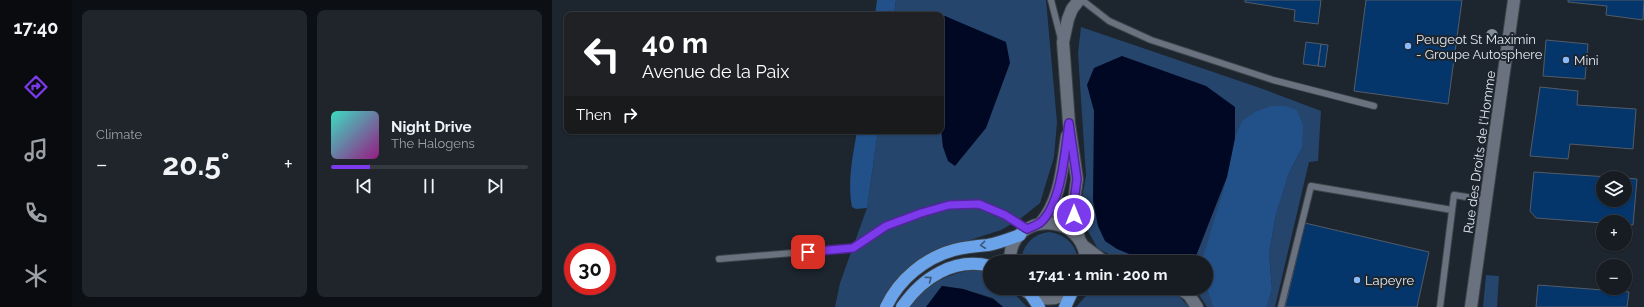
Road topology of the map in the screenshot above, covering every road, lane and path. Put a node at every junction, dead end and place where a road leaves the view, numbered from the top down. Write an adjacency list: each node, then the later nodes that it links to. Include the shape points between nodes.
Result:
1 (1051, 0): 5 (lane)
2 (1079, 0): 5 (street, via 1072,9 1067,25 1063,42)
3 (1082, 0): 6 (lane, via 1109,21 1151,40 1273,80)
4 (1514, 0): 8 (street, Rue des Droits de l'Homme)
5 (1064, 52): 7 (street)
6 (1374, 106)
7 (1069, 123): 10 (street, via 1058,187 1053,203); 12 (street, via 1077,179 1073,208)
8 (1486, 200): 9 (lane, via 1454,195); 30 (street, Rue des Droits de l'Homme)
9 (1452, 210): 28 (lane, via 1311,186); 29 (lane)
10 (1040, 224): 11 (street); 12 (street, via 1059,224 1072,232)
11 (1024, 232): 13 (street, via 1012,249); 16 (lane, via 1005,215 979,204 949,205 886,226 853,248); 23 (highway, one-way to 23, via 996,243 953,251 930,260 905,279)
12 (1080, 242): 14 (street); 15 (street)
13 (1011, 255)
14 (1084, 255)
15 (1096, 255)
16 (719, 259)
17 (983, 265): 24 (highway, one-way to 17, via 922,284 943,270 967,264)
18 (1029, 295): 25 (highway)
19 (1035, 295): 20 (street, via 1042,298)
20 (1064, 295)
21 (1070, 295): 26 (highway)
22 (1189, 295): 27 (street)
23 (886, 307)
24 (902, 307)
25 (1038, 307)
26 (1065, 307)
27 (1198, 307)
28 (1281, 307)
29 (1440, 307)
30 (1471, 307)

